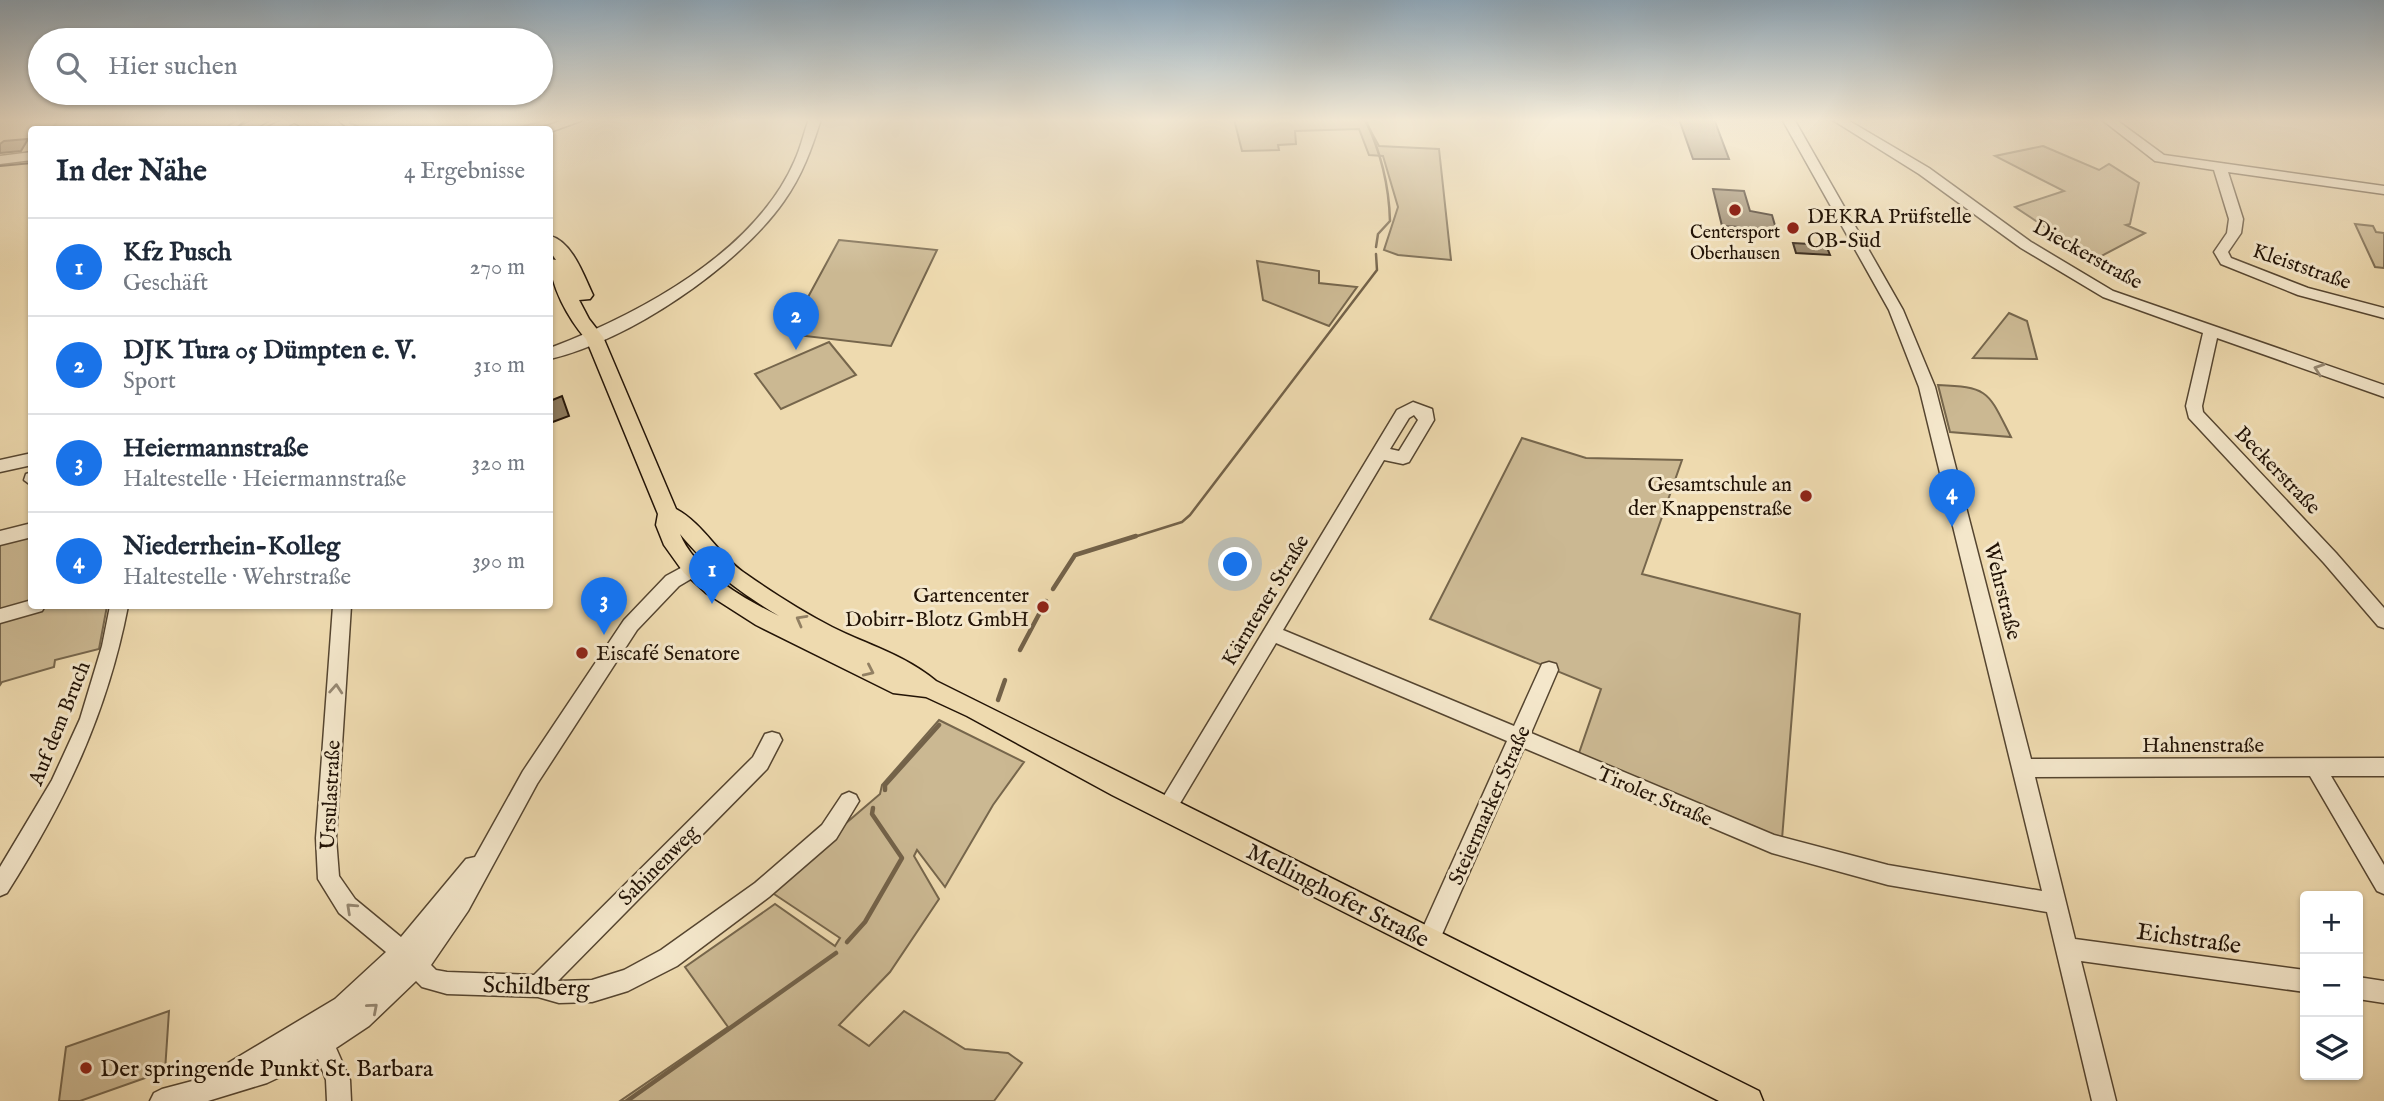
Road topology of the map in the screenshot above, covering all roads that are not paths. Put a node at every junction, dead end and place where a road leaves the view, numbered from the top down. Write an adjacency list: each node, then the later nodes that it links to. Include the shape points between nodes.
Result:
1 (795, 170): 11 (street, via 786,188 739,242 656,308)
2 (1817, 170): 31 (street, Wehrstraße, via 1896,310 1924,379)
3 (1923, 170): 10 (street, Dieckerstraße, via 2076,276 2121,300)
4 (2221, 170): 9 (street, Kleiststraße, via 2236,219 2234,233 2221,252 2226,261 2303,292)
5 (2244, 170): 6 (street)
6 (2384, 190)
7 (553, 245): 11 (main road, Mellinghofer Straße, via 576,276 594,318)
8 (553, 268): 11 (main road, Mellinghofer Straße)
9 (2384, 313)
10 (2211, 332): 13 (street, Dieckerstraße, one-way to 10); 24 (street, Beckerstraße, via 2195,414)
11 (594, 337): 12 (street); 19 (main road, Mellinghofer Straße, via 668,514 666,525 674,545)
12 (553, 353)
13 (2384, 391)
14 (1381, 453): 14 (street, Kärntener Straße, via 1403,414 1416,408 1424,412 1427,418 1403,458); 25 (street, Kärntener Straße)
15 (28, 460): 16 (street)
16 (0, 466)
17 (28, 531): 18 (street)
18 (0, 538)
19 (700, 566): 33 (main road, Mellinghofer Straße, via 736,579 824,633 907,670 928,688); 39 (street, via 645,603 541,760 455,913)
20 (28, 608): 23 (street)
21 (118, 609): 35 (street, Auf dem Bruch, via 104,679 82,741 58,793)
22 (342, 609): 39 (street, Ursulastraße, one-way to 22, via 347,906 326,862)
23 (0, 615)
24 (2384, 621)
25 (1272, 633): 27 (street, Tiroler Straße); 33 (street, Kärntener Straße)
26 (1549, 670): 27 (street, Steiermarker Straße)
27 (1518, 739): 36 (street, Tiroler Straße, via 1792,851 1888,875); 37 (street, Steiermarker Straße)
28 (772, 740): 41 (street, Sabinenweg, via 760,763)
29 (2384, 766): 30 (street, Hahnenstraße)
30 (2315, 767): 31 (street, Hahnenstraße); 34 (street)
31 (2022, 768): 36 (street, Wehrstraße)
32 (849, 801): 41 (street, Schildberg, via 829,832 762,890 669,958 628,981 592,991 559,992)
33 (1166, 809): 37 (main road, Mellinghofer Straße)
34 (2384, 884)
35 (0, 886)
36 (2055, 903): 38 (street, Wehrstraße)
37 (1428, 940): 47 (main road, Mellinghofer Straße)
38 (2066, 948): 40 (street, Eichstraße); 48 (street, Wehrstraße)
39 (409, 960): 41 (street, Schildberg, via 430,979 447,983); 44 (street, via 359,1020)
40 (2300, 980)
41 (538, 986)
42 (2363, 990): 43 (street)
43 (2384, 992)
44 (319, 1034): 45 (street, via 254,1076); 46 (street, via 338,1080)
45 (162, 1101)
46 (339, 1101)
47 (1749, 1101)
48 (2104, 1101)

